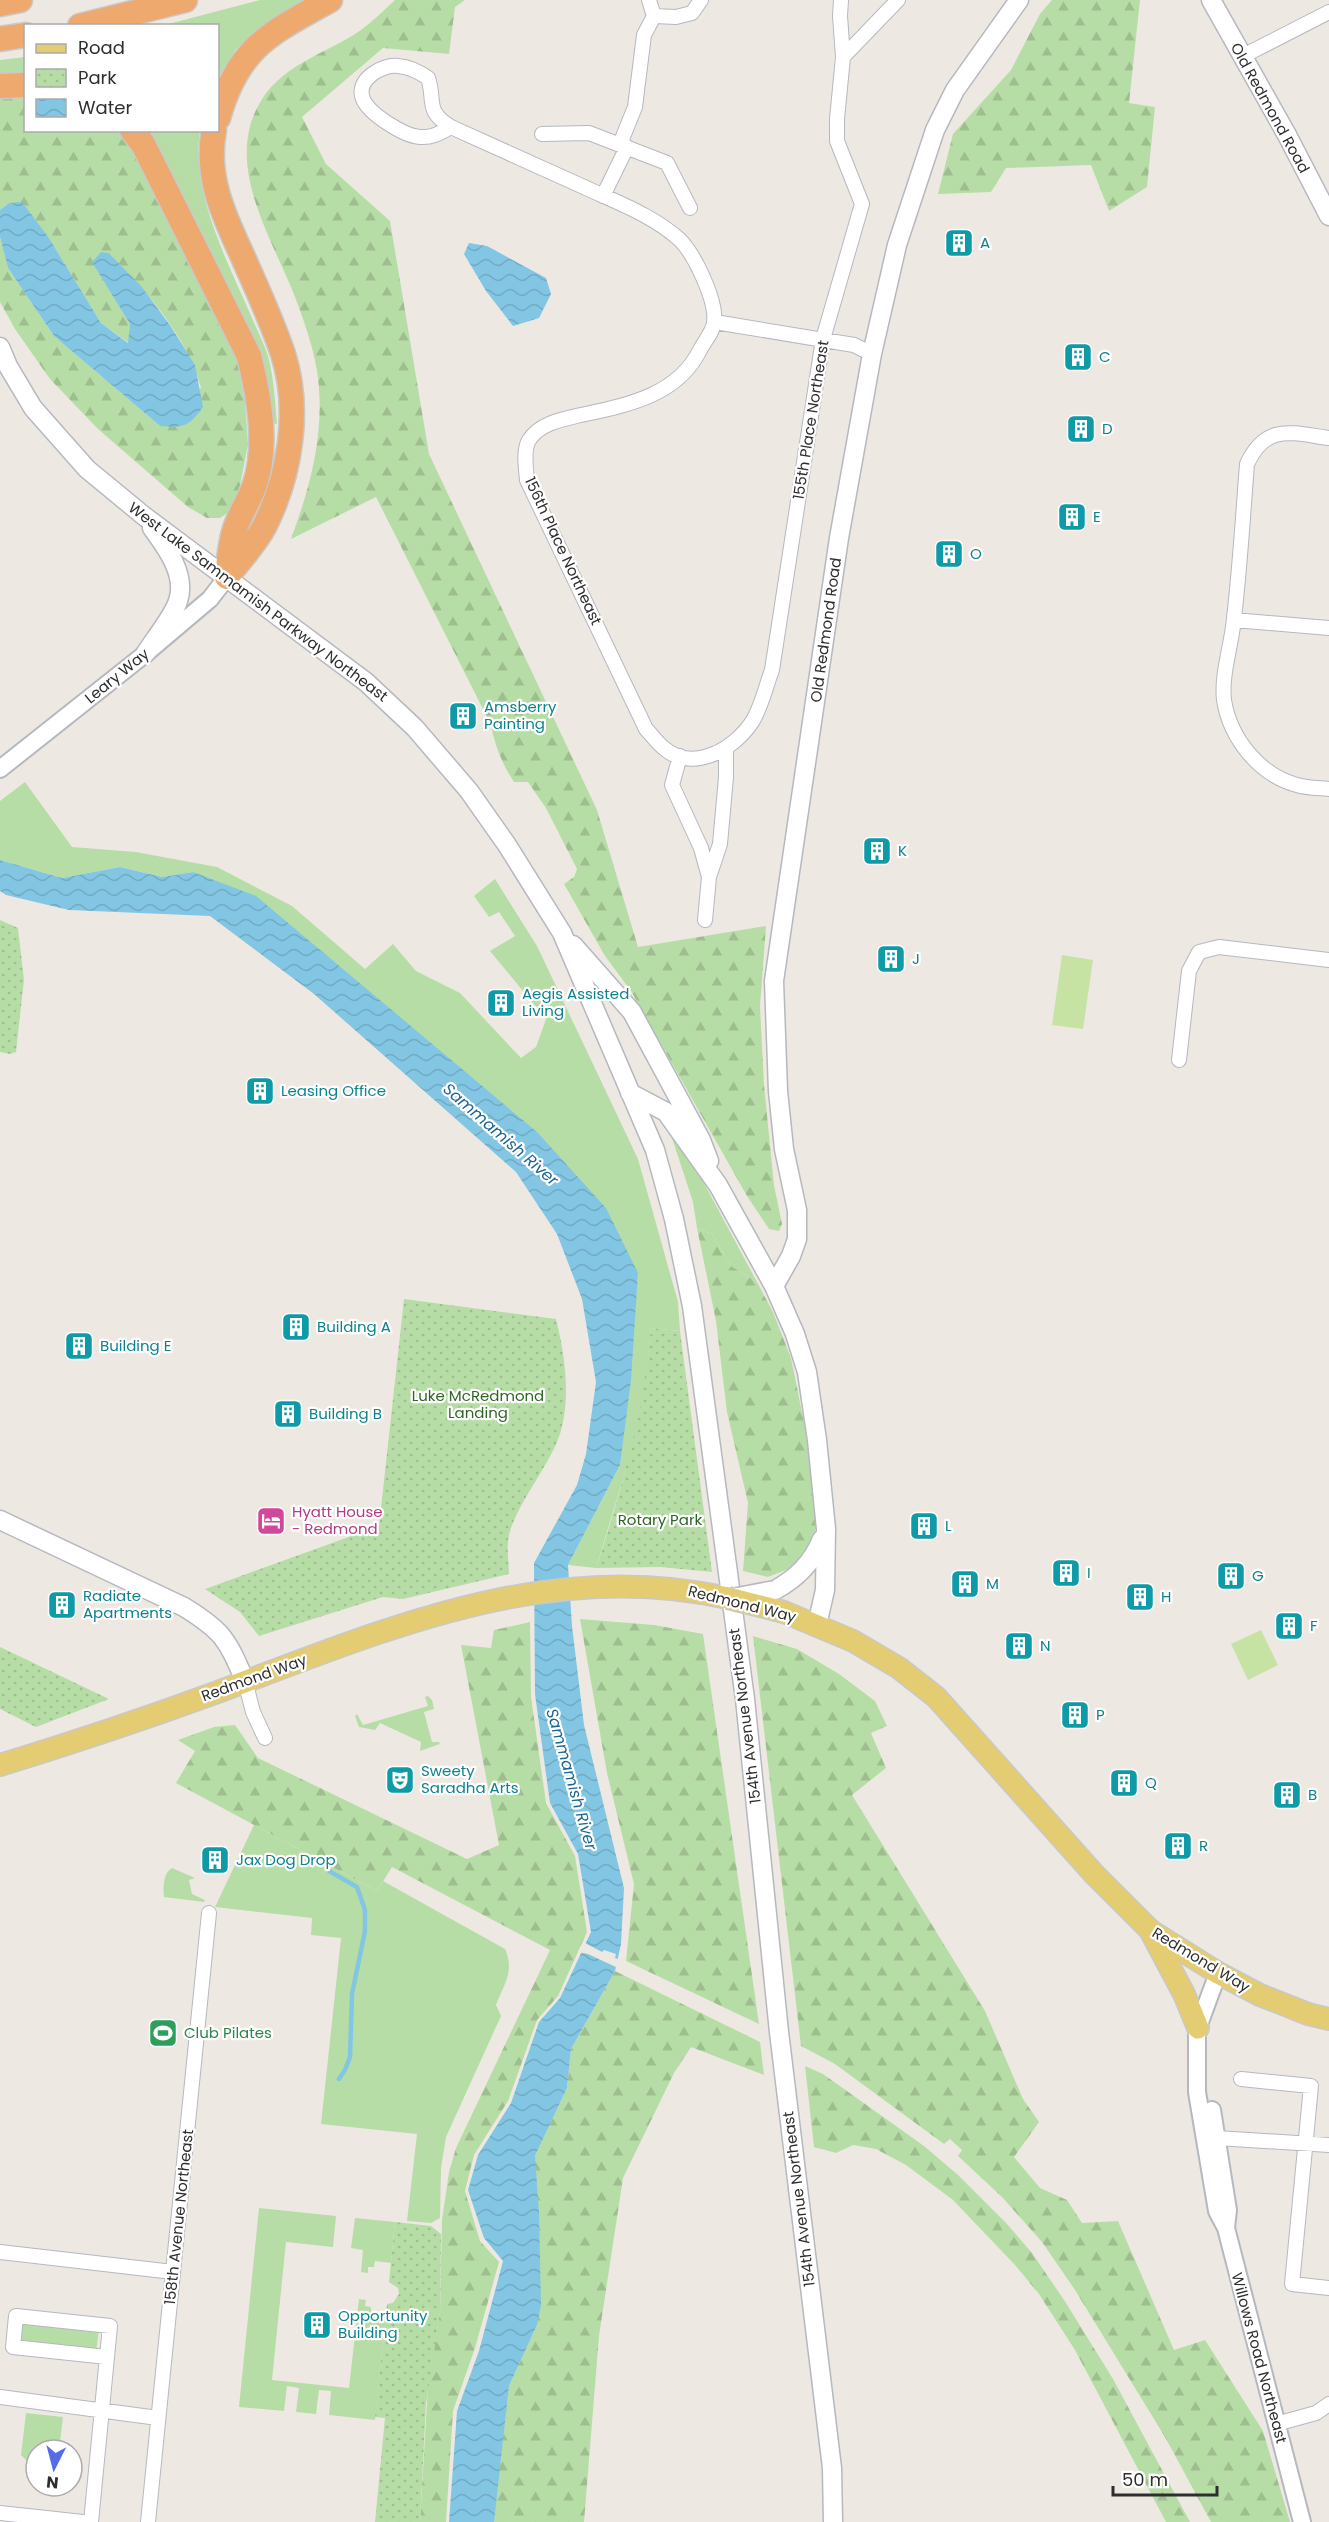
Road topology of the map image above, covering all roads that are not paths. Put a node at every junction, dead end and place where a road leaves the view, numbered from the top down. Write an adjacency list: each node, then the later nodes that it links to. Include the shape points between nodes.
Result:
1 (20, 0): 10 (highway)
2 (186, 0): 13 (highway)
3 (330, 0): 20 (highway, via 268,35 248,54 232,79)
4 (648, 0): 12 (street)
5 (701, 0): 12 (street, via 692,13)
6 (841, 0): 16 (street, 155th Place Northeast)
7 (898, 0): 16 (street)
8 (1019, 0): 32 (main road, Old Redmond Road, via 955,90 935,130 897,245)
9 (1210, 0): 17 (main road, Old Redmond Road)
10 (0, 4)
11 (1329, 12): 17 (street)
12 (654, 16): 25 (street, via 644,35 636,107)
13 (88, 24)
14 (24, 35): 15 (highway)
15 (0, 39)
16 (843, 57): 30 (street, 155th Place Northeast, via 837,141 862,204)
17 (1241, 57): 28 (main road, Old Redmond Road)
18 (24, 85): 19 (highway)
19 (0, 86)
20 (219, 115)
21 (451, 127): 21 (street, via 439,120 430,103 428,78 415,69 396,65 382,68 365,82 363,100 375,115 401,130 418,137 434,136); 26 (street)
22 (134, 132): 36 (highway, via 249,356 256,383 261,456 256,482 235,527)
23 (214, 132): 36 (highway, via 210,150 221,210 284,355 291,418 288,458 273,504 255,542)
24 (542, 134): 25 (street, via 589,133)
25 (623, 145): 26 (street); 27 (street, via 667,164)
26 (603, 196): 29 (street, via 647,216 680,240 708,287)
27 (690, 208)
28 (1329, 216)
29 (715, 322): 30 (street); 41 (street, 156th Place Northeast, via 696,359 664,390 540,429 528,441 525,465 527,480 646,729 666,751)
30 (823, 339): 32 (street, via 854,345); 40 (street, 155th Place Northeast, via 772,670 752,722)
31 (0, 347): 33 (main road, West Lake Sammamish Parkway Northeast)
32 (873, 354): 51 (main road, Old Redmond Road, via 839,538 774,981 778,1091 784,1149 797,1210 797,1239)
33 (4, 363): 35 (main road, West Lake Sammamish Parkway Northeast, via 33,408 87,469)
34 (1329, 438): 37 (street, via 1279,432 1266,437 1254,449 1247,464)
35 (144, 516): 36 (main road, West Lake Sammamish Parkway Northeast); 39 (main road, via 178,571 180,590 178,602)
36 (227, 577): 39 (street, Leary Way, via 210,599); 46 (main road, West Lake Sammamish Parkway Northeast, via 339,660 416,728 484,810)
37 (1234, 620): 38 (street); 43 (street, via 1224,699 1235,733 1246,751 1280,778)
38 (1329, 628)
39 (145, 654): 42 (street, Leary Way)
40 (726, 750): 41 (street, 156th Place Northeast, via 700,758); 44 (street, via 720,844)
41 (680, 756): 44 (street, via 672,784)
42 (0, 769)
43 (1329, 789)
44 (709, 877): 45 (street)
45 (705, 920)
46 (562, 933): 49 (main road, 154th Avenue Northeast); 50 (main road, via 633,1012 701,1140)
47 (1329, 960): 48 (street, via 1219,947 1199,952 1189,971)
48 (1179, 1060)
49 (630, 1093): 50 (main road, via 666,1112); 83 (main road, 154th Avenue Northeast, via 660,1167 694,1318 745,1699 779,2032 832,2468)
50 (718, 1185): 51 (main road)
51 (774, 1286): 53 (main road, via 807,1372)
52 (0, 1520): 56 (main road, via 184,1607 211,1624 234,1654)
53 (826, 1529): 54 (main road, bridge, via 815,1557 794,1579 775,1590); 55 (main road, via 825,1590)
54 (728, 1598): 55 (main road, Redmond Way, bridge); 56 (main road, Redmond Way, via 649,1586 573,1587 520,1594 449,1611)
55 (817, 1625): 60 (main road, Redmond Way, via 899,1668 936,1697 1106,1888)
56 (245, 1681): 57 (street); 58 (main road, Redmond Way)
57 (265, 1738)
58 (0, 1765)
59 (209, 1913): 71 (street, 158th Avenue Northeast)
60 (1151, 1931): 61 (main road, Redmond Way); 63 (main road)
61 (1218, 1973): 62 (main road, Redmond Way, via 1260,1995); 63 (street, Willows Road Northeast)
62 (1329, 2019)
63 (1198, 2028): 64 (street, Willows Road Northeast)
64 (1198, 2066): 66 (street, Willows Road Northeast); 69 (street, Willows Road Northeast, via 1197,2092 1217,2211)
65 (1241, 2079): 67 (street, via 1311,2086)
66 (1217, 2138): 67 (street); 69 (street, Willows Road Northeast, via 1228,2210)
67 (1305, 2143): 68 (street); 72 (street, via 1292,2284)
68 (1329, 2145)
69 (1226, 2228): 78 (street, Willows Road Northeast)
70 (0, 2252): 71 (street)
71 (173, 2272): 77 (street, 158th Avenue Northeast)
72 (1329, 2288)
73 (107, 2357): 73 (street, via 110,2326 16,2316 13,2347); 76 (street)
74 (0, 2397): 76 (street)
75 (1329, 2404): 78 (street, via 1316,2413)
76 (102, 2411): 77 (street); 81 (street)
77 (158, 2418): 82 (street, 158th Avenue Northeast)
78 (1276, 2424): 84 (street, Willows Road Northeast)
79 (0, 2513): 80 (street)
80 (82, 2522)
81 (91, 2522)
82 (148, 2522)
83 (833, 2522)
84 (1302, 2522)

